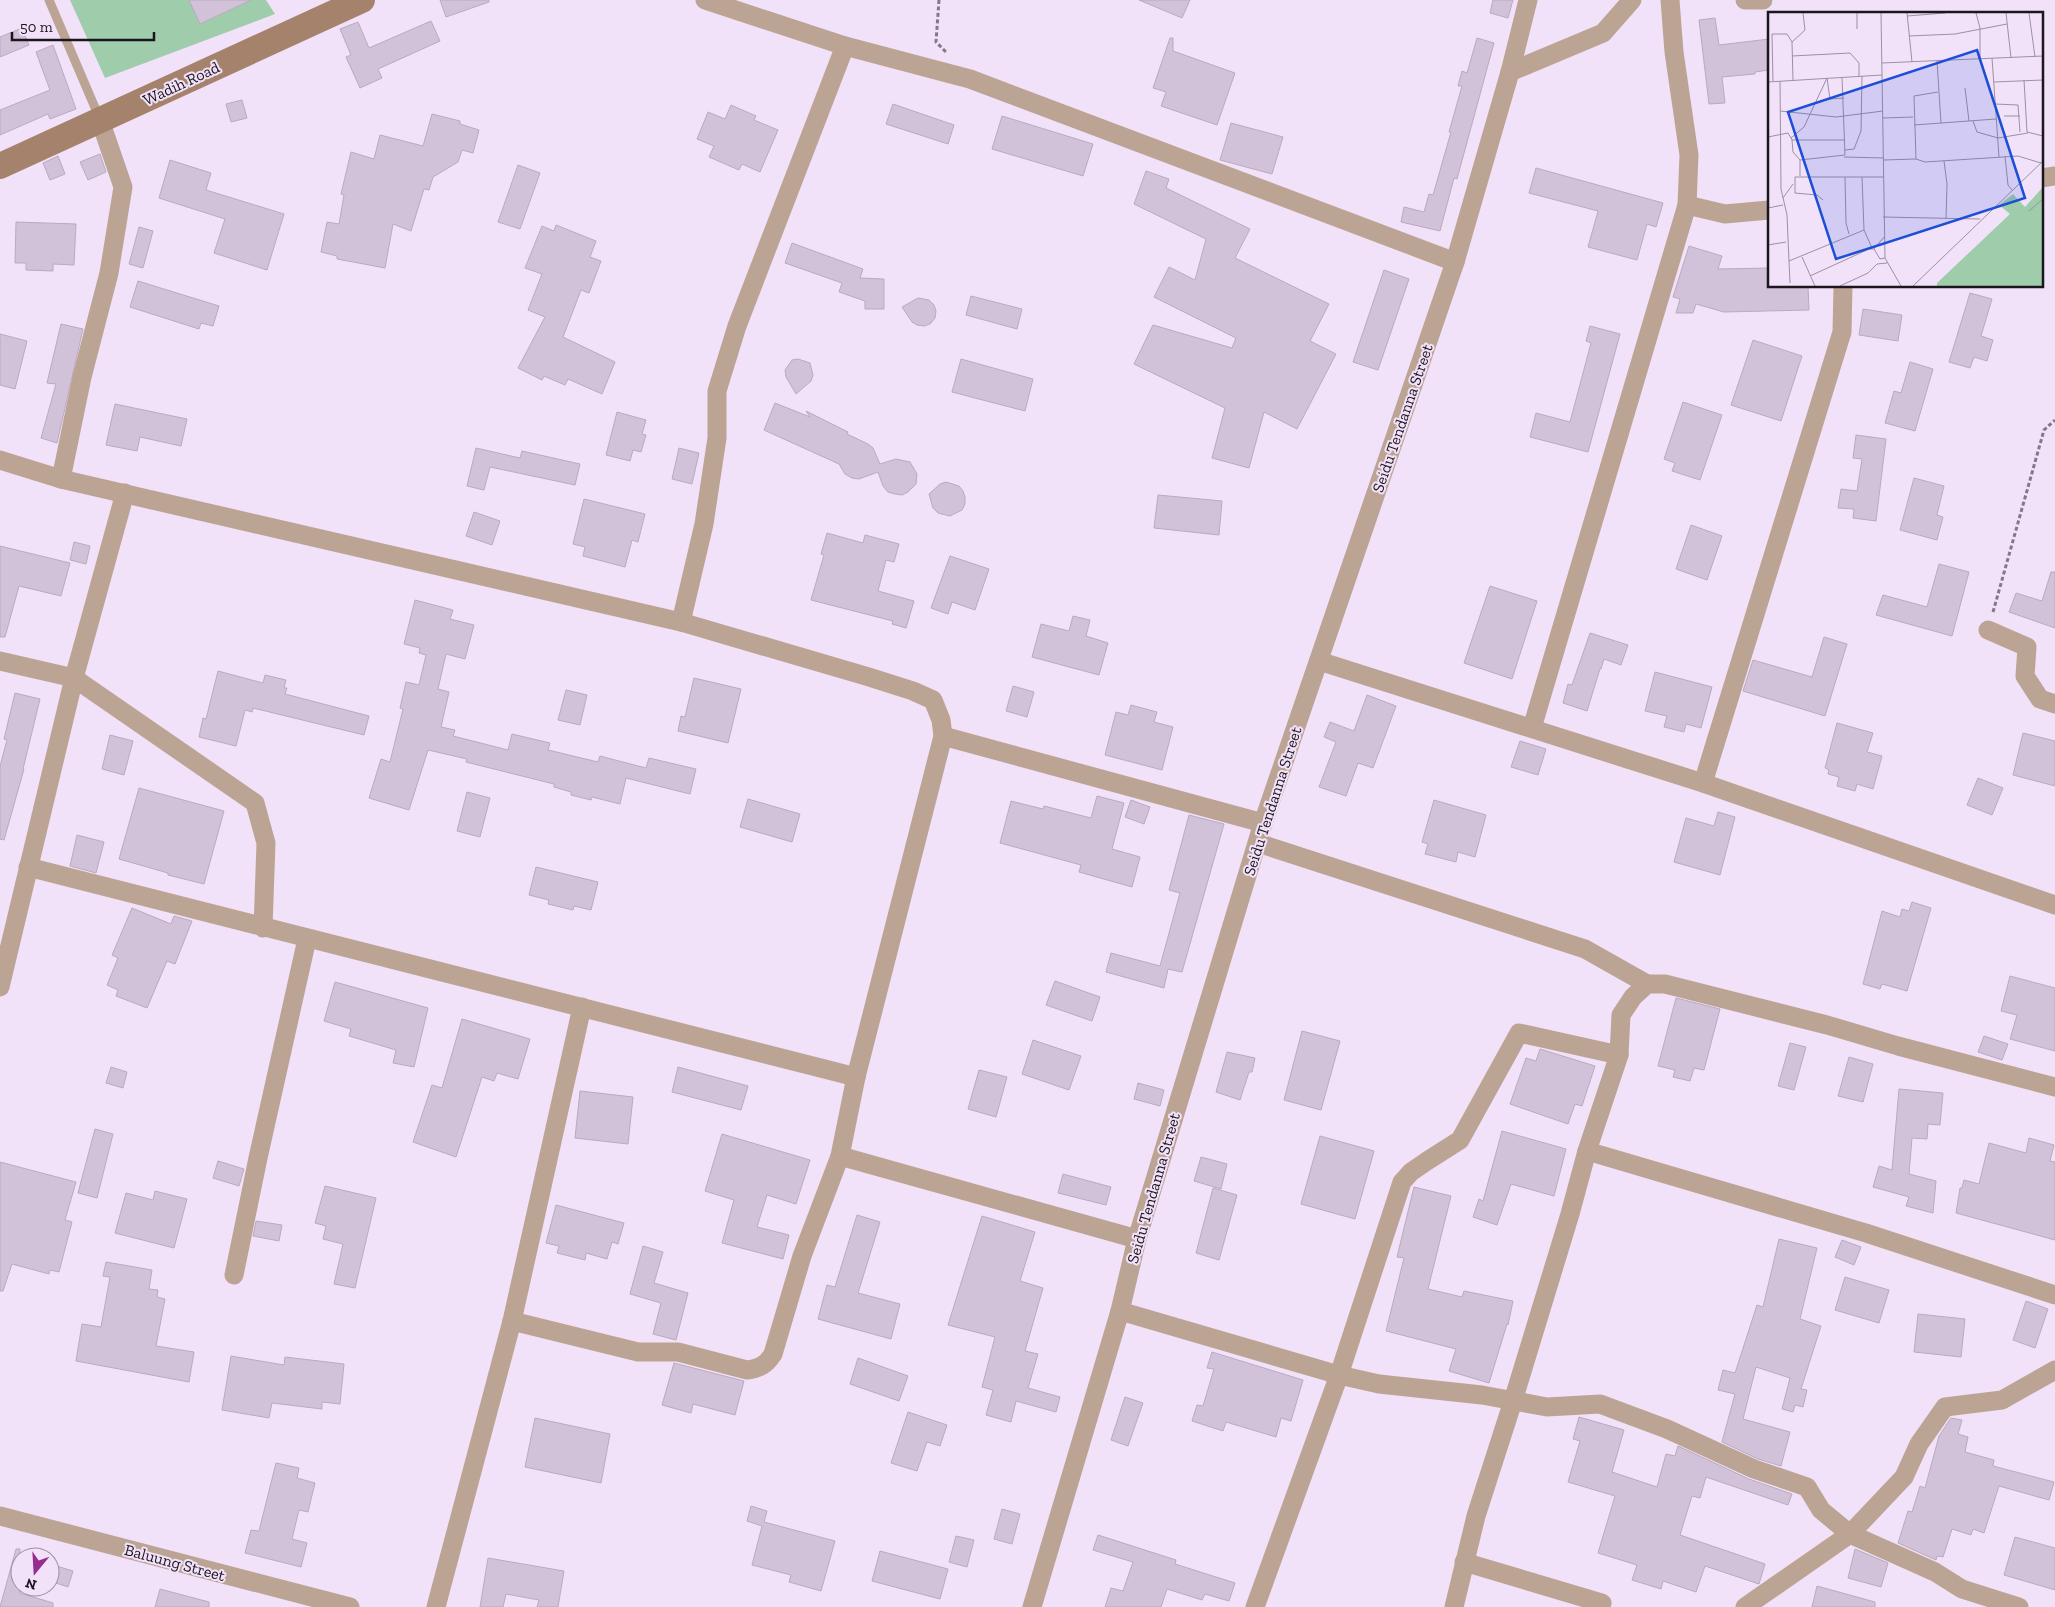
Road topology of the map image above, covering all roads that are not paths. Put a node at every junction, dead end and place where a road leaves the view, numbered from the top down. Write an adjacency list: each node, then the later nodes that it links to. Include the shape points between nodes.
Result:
1 (49, 0): 11 (lane)
2 (362, 0): 11 (street, Wadih Road)
3 (705, 0): 9 (street)
4 (1528, 0): 10 (street, Seidu Tendanna Street)
5 (1632, 0): 10 (street, via 1603,33)
6 (1670, 0): 15 (street, via 1689,155)
7 (1745, 0): 8 (street)
8 (1763, 0)
9 (845, 46): 17 (street, via 970,78); 22 (street, via 738,326 717,391 717,438 704,524)
10 (1510, 72): 17 (street, Seidu Tendanna Street)
11 (100, 120): 12 (street, Wadih Road); 20 (street, via 123,187 109,273 82,377)
12 (0, 166)
13 (2055, 176): 14 (street)
14 (2042, 178)
15 (1687, 204): 16 (street, via 1725,214); 28 (street)
16 (1768, 210)
17 (1456, 262): 25 (street, Seidu Tendanna Street)
18 (1843, 288): 30 (street, via 1842,332)
19 (0, 460): 20 (street)
20 (61, 478): 21 (street)
21 (125, 493): 22 (street); 26 (street)
22 (681, 622): 29 (street, via 913,691 932,700 941,720)
23 (1988, 630): 27 (street, via 2027,647 2025,676 2040,699)
24 (0, 661): 26 (street)
25 (1319, 661): 28 (street); 31 (street, Seidu Tendanna Street)
26 (74, 678): 33 (street); 35 (street, via 255,804 266,843)
27 (2055, 704)
28 (1532, 728): 30 (street)
29 (943, 736): 31 (street); 41 (street)
30 (1703, 783): 34 (street)
31 (1263, 823): 32 (street, Seidu Tendanna Street)
32 (1258, 843): 37 (street, via 1584,949); 45 (street, Seidu Tendanna Street)
33 (28, 867): 35 (street); 38 (street)
34 (2055, 904)
35 (263, 928): 36 (street)
36 (307, 939): 39 (street); 46 (street)
37 (1647, 984): 40 (street, via 1620,1015); 42 (street, via 1665,984)
38 (0, 987)
39 (582, 1007): 41 (street); 49 (street)
40 (1619, 1055): 43 (street); 51 (street, via 1519,1033 1460,1140 1426,1161 1402,1182)
41 (856, 1077): 44 (street)
42 (2055, 1087)
43 (1587, 1151): 47 (street, via 1866,1233); 52 (street)
44 (840, 1156): 45 (street); 49 (street, via 802,1256 773,1354 767,1364 747,1370 678,1352 638,1352)
45 (1136, 1240): 48 (street, Seidu Tendanna Street)
46 (234, 1275)
47 (2055, 1295)
48 (1120, 1311): 51 (street); 58 (street, Seidu Tendanna Street)
49 (512, 1321): 57 (street)
50 (2055, 1370): 54 (street, via 2002,1400 1945,1407 1919,1444 1904,1477)
51 (1339, 1375): 52 (street, via 1379,1384); 59 (street)
52 (1513, 1401): 54 (street, via 1546,1407 1600,1404 1666,1428 1754,1469 1807,1487 1821,1510); 55 (street)
53 (0, 1516): 56 (street, Baluung Street)
54 (1850, 1534): 62 (street); 63 (street, via 1935,1572 1962,1589)
55 (1464, 1562): 60 (street); 61 (street, via 1602,1603)
56 (350, 1607)
57 (436, 1607)
58 (1032, 1607)
59 (1255, 1607)
60 (1454, 1607)
61 (1601, 1607)
62 (1745, 1607)
63 (2019, 1607)

